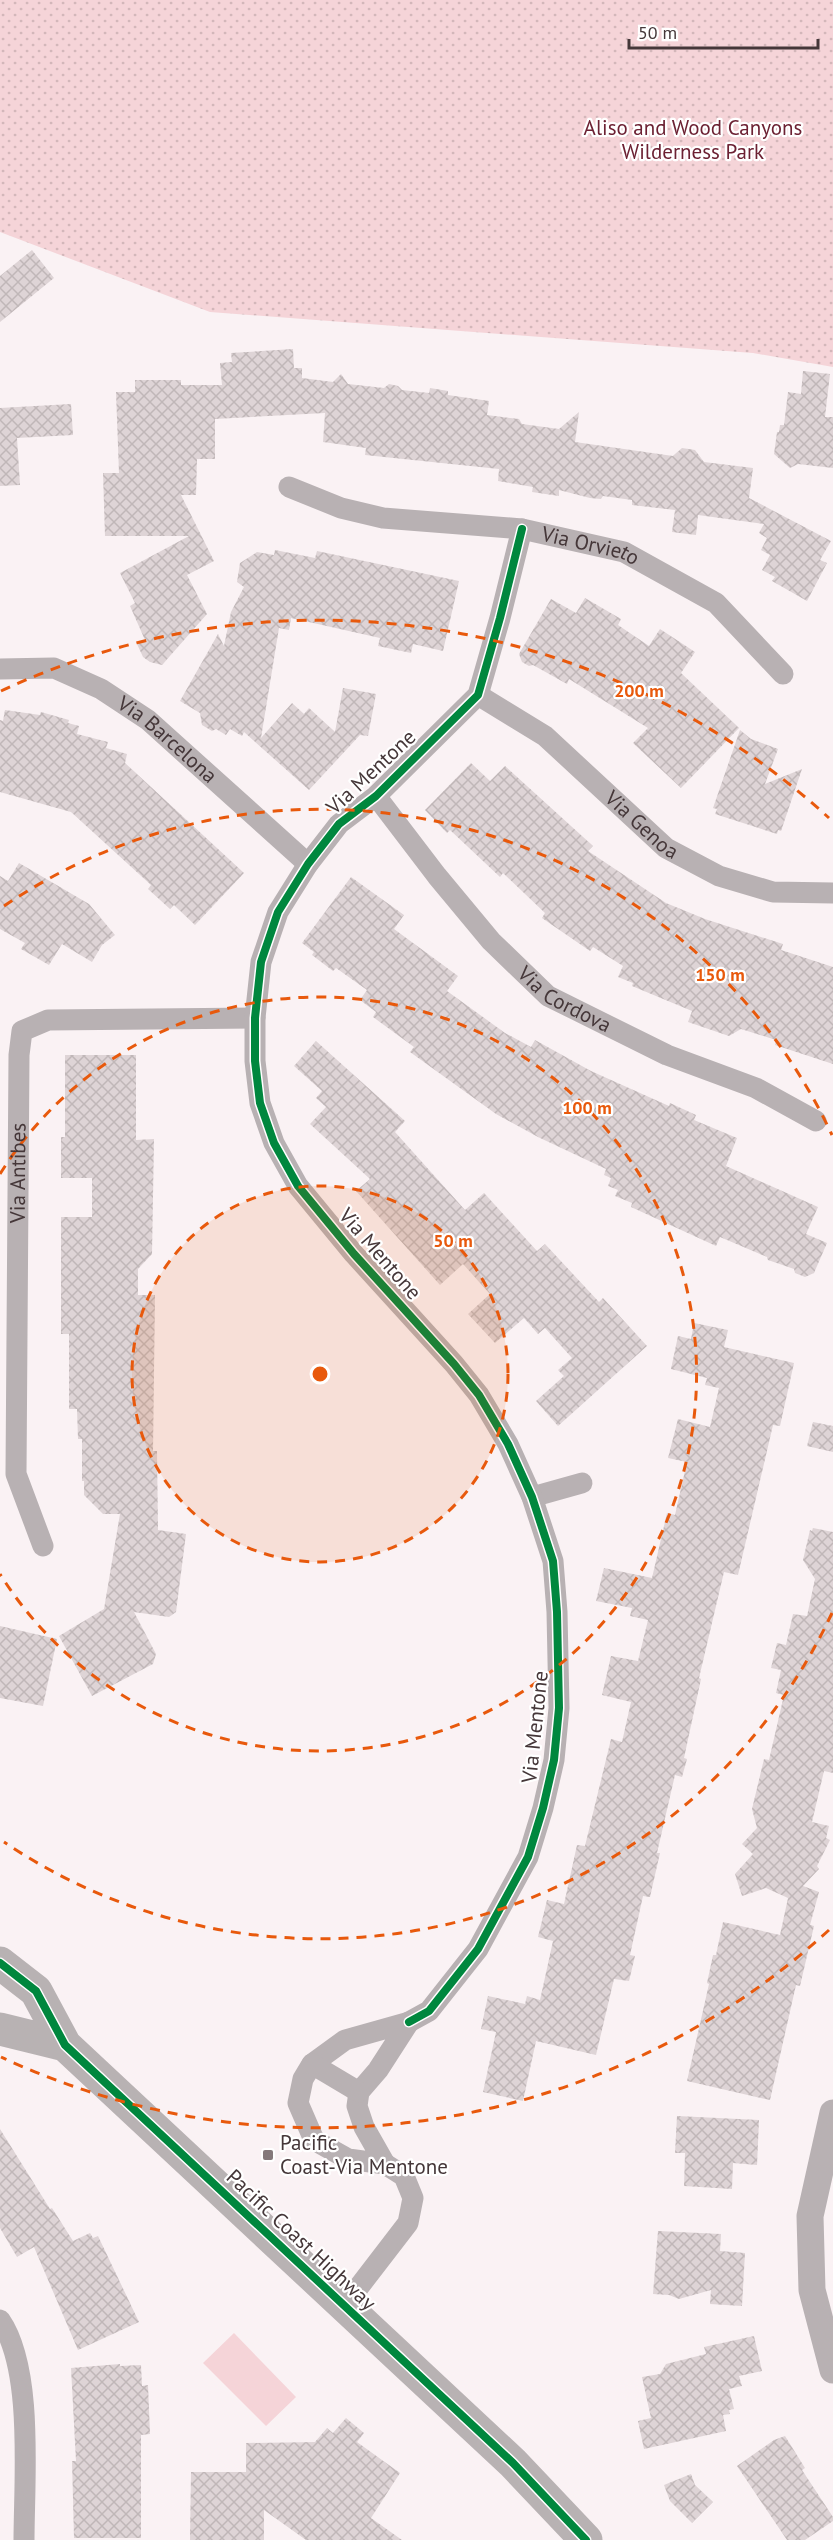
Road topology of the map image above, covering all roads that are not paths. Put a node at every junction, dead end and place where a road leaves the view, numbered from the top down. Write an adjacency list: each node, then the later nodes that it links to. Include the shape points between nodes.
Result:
1 (290, 487): 2 (street, Via Orvieto, via 341,508 383,518)
2 (522, 530): 4 (street, Via Orvieto, via 624,552 655,569 716,603); 5 (street, Via Mentone)
3 (0, 669): 7 (street, Via Barcelona, via 54,668 101,689 148,720)
4 (783, 674)
5 (478, 695): 6 (street, Via Mentone); 8 (street, Via Genoa, via 545,736 666,848 719,876 773,891)
6 (376, 796): 7 (street, Via Mentone, via 339,824); 10 (street, Via Cordova, via 490,941 548,996 667,1055 756,1088)
7 (308, 864): 9 (street, Via Mentone, via 278,912 261,962)
8 (833, 893)
9 (255, 1018): 12 (street, Via Mentone, via 260,1103 274,1143 298,1186 479,1395 508,1444); 13 (street, Via Antibes, via 48,1020 22,1031 16,1474)
10 (816, 1121)
11 (582, 1483): 12 (street)
12 (532, 1497): 15 (street, Via Mentone, via 552,1561 559,1660 555,1750 543,1808 528,1857 478,1949 429,2011)
13 (43, 1546)
14 (0, 1963): 17 (highway, Pacific Coast Highway, via 36,1991)
15 (409, 2022): 18 (street, Via Mentone, via 345,2040); 19 (street, Via Mentone)
16 (0, 2029): 17 (highway, Pacific Coast Highway)
17 (65, 2045): 22 (highway, Pacific Coast Highway)
18 (312, 2064): 19 (street); 21 (street, via 303,2079 298,2103 314,2140 348,2159)
19 (359, 2092): 21 (street, via 357,2106 364,2127)
20 (833, 2113): 24 (street, via 810,2216 812,2290)
21 (385, 2164): 22 (street, via 404,2176 413,2198 408,2223)
22 (345, 2305): 26 (highway, Pacific Coast Highway, via 513,2463)
23 (0, 2320): 25 (street, via 7,2330 22,2384)
24 (832, 2362)
25 (24, 2540)
26 (586, 2540)

